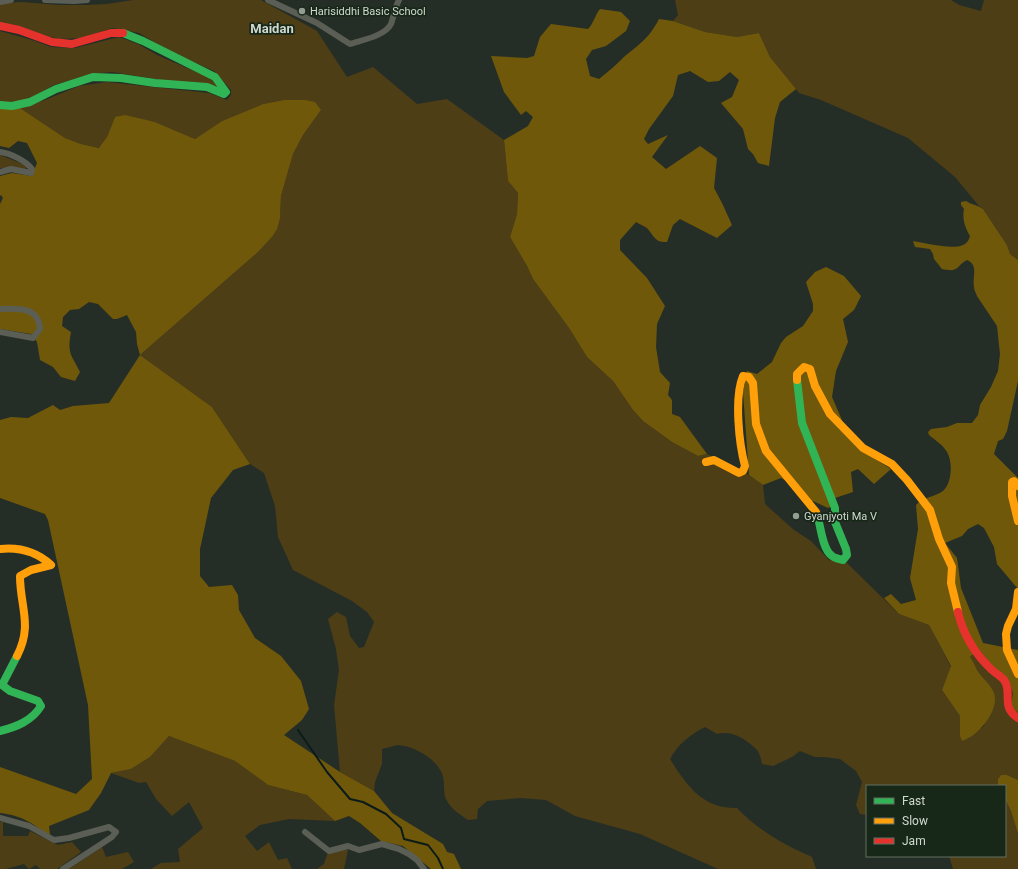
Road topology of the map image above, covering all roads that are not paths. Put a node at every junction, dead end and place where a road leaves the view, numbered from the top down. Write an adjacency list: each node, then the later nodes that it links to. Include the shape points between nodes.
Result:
1 (11, 0): 6 (street)
2 (45, 0): 3 (street)
3 (87, 0)
4 (268, 0): 5 (street, via 317,23 350,44 388,29)
5 (399, 0)
6 (0, 2)
7 (0, 26): 8 (street, via 52,42 72,44 111,33 123,33 215,77 226,92 224,94 207,87 93,77 56,89 30,102 12,106)
8 (0, 105)
9 (0, 152): 10 (street, via 20,159 32,169 31,173 11,169)
10 (0, 172)
11 (0, 309): 12 (street, via 26,310 35,314 40,329 33,338)
12 (0, 332)
13 (706, 462): 19 (street, via 714,460 739,473 743,471 745,466 737,402 740,380 743,376 749,377 753,383 756,424 766,451 816,512 824,545 830,556 843,560 847,555 835,522 835,508 802,423 797,374 804,367 810,369 815,386 830,414 863,448 892,464 930,510 952,566 951,582 960,624 978,653 1004,680 1008,688 1008,707)
14 (1018, 486): 15 (street, via 1016,482 1012,482 1012,496)
15 (1018, 521)
16 (0, 548): 20 (street, via 21,549 51,565 26,571 20,576 26,615 25,637 2,685 38,701 41,706 38,713 27,720)
17 (1018, 592): 18 (street, via 1016,609 1006,634 1007,650)
18 (1018, 674)
19 (1018, 718)
20 (0, 731)
21 (0, 818): 23 (street, via 30,826 54,840 109,827 116,832)
22 (305, 832): 24 (street, via 329,851 348,846 359,850 382,844 399,849 413,857)
23 (63, 869)
24 (424, 869)

